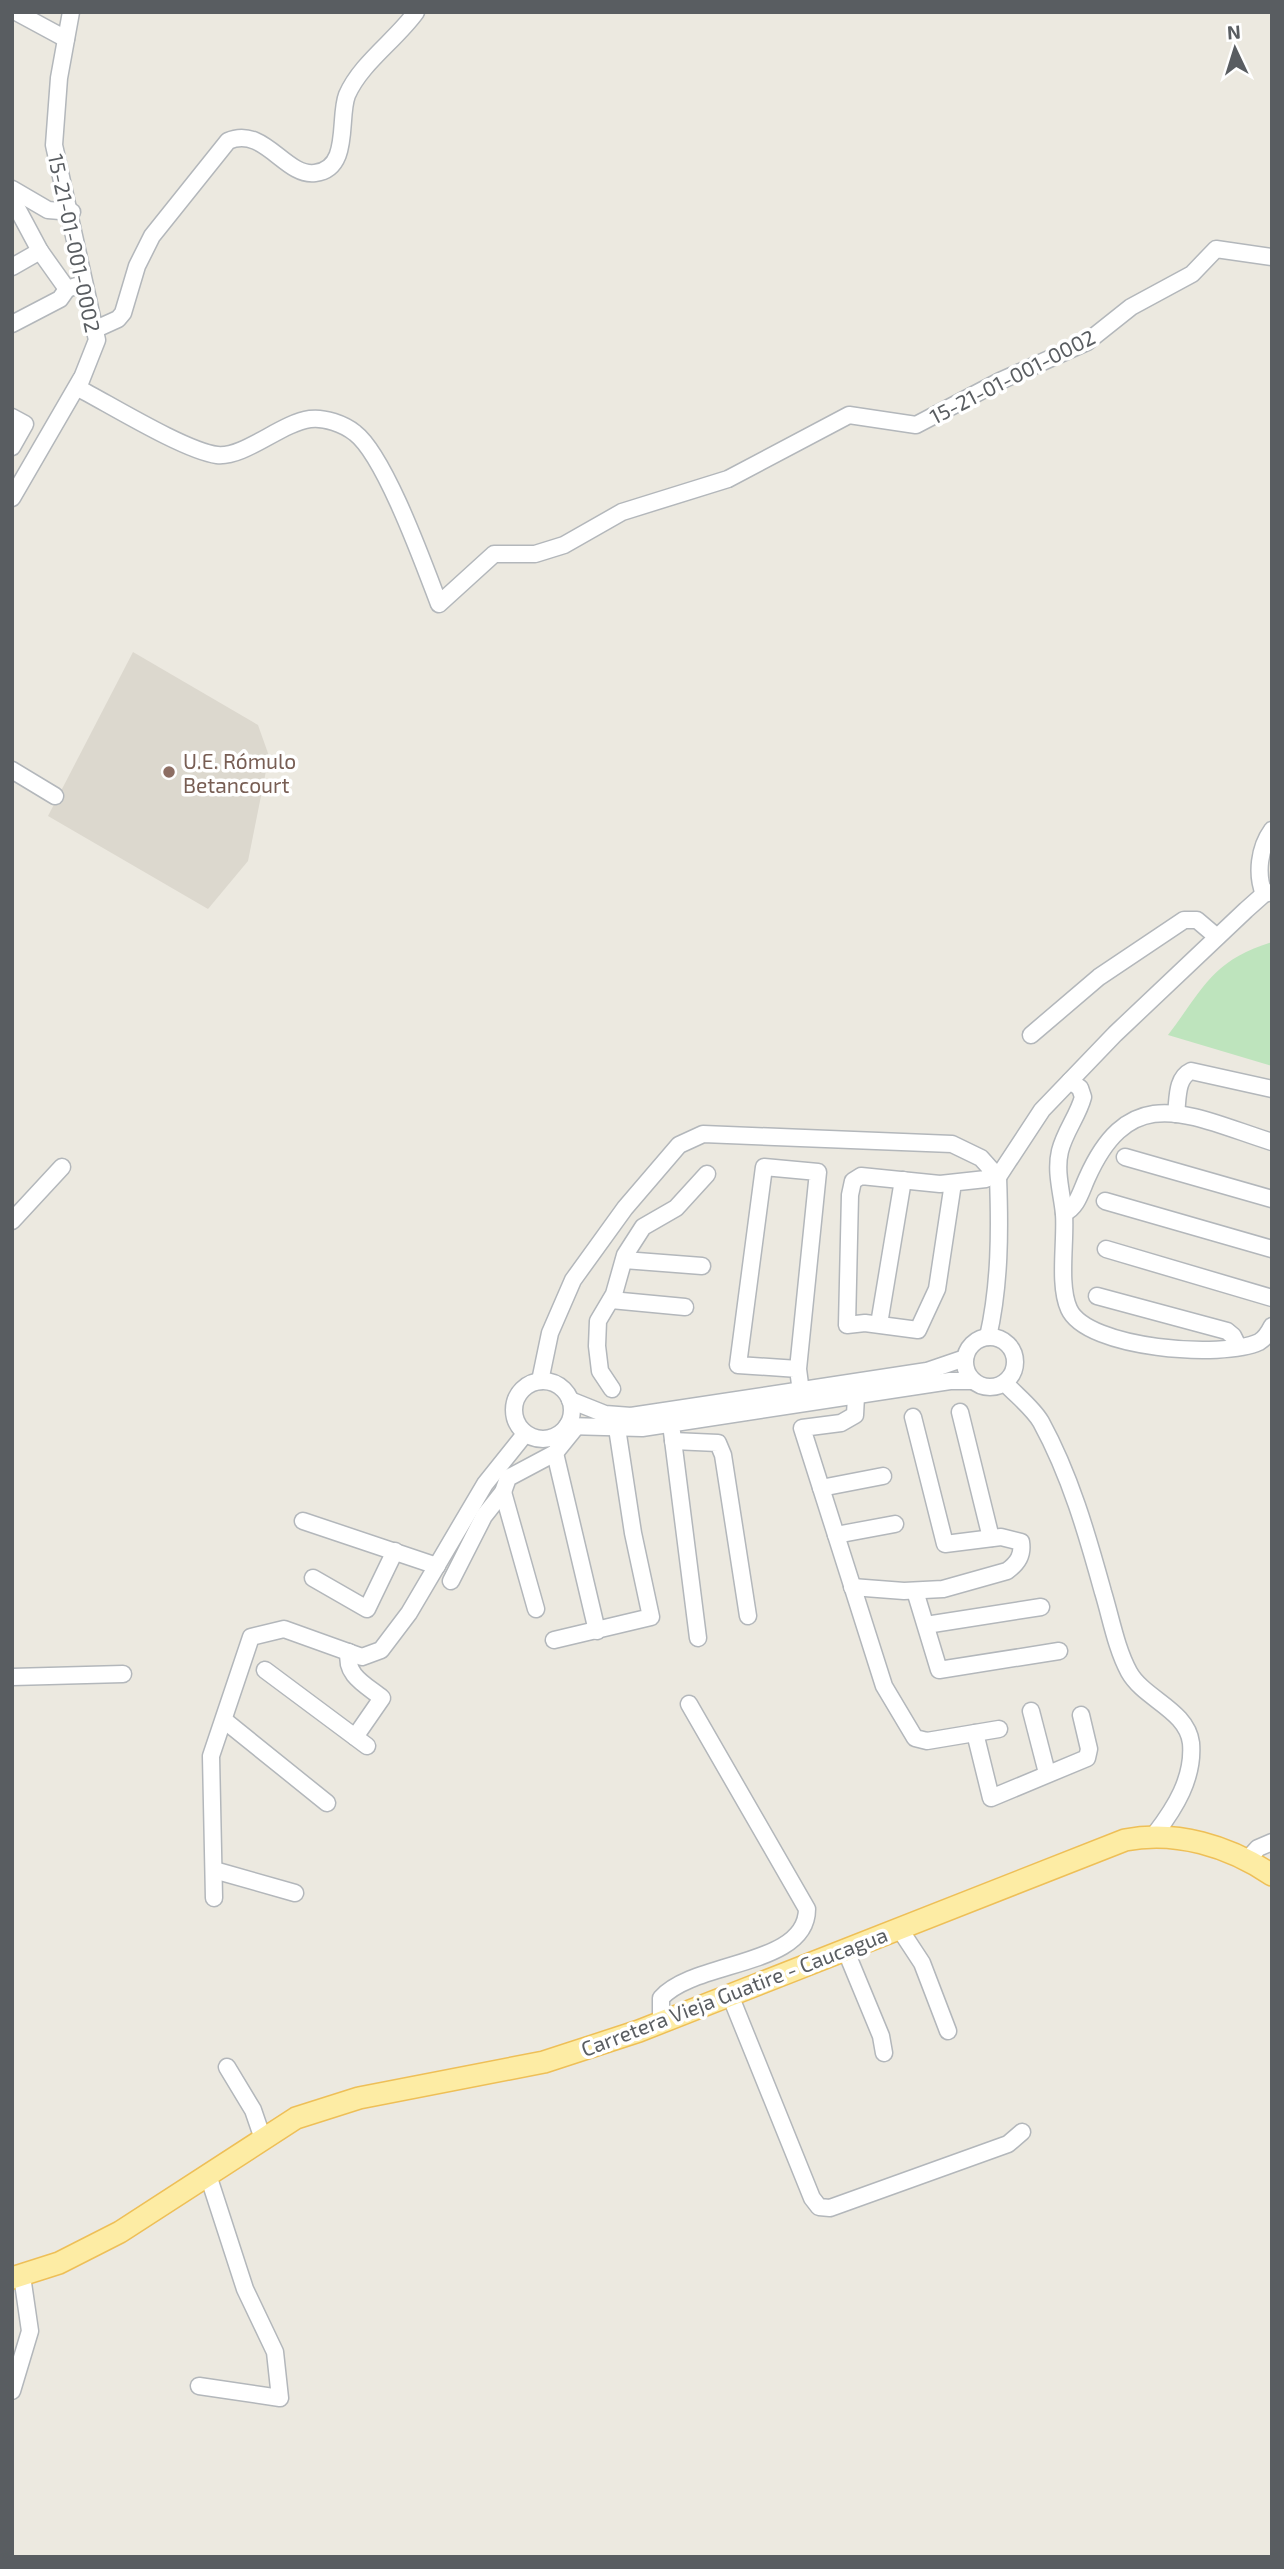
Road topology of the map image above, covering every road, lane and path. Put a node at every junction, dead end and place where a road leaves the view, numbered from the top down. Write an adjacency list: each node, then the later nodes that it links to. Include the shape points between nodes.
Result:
1 (16, 12): 4 (street)
2 (71, 12): 4 (street); 9 (street, 15-21-01-001-0002, via 59,78 54,145 97,340 78,388 185,444 217,455 309,419 326,419 355,433 392,493 439,604 494,554 535,554 564,545 622,512 729,479 849,415 916,425 1087,342 1131,307 1192,274 1216,249)
3 (416, 12): 14 (street, via 350,89 341,146 329,167 315,174 304,172 254,141 228,141 146,246 123,313)
4 (66, 39): 7 (street, via 53,118)
5 (12, 189): 7 (street, via 48,210)
6 (14, 208): 8 (street)
7 (72, 212): 11 (street)
8 (40, 251): 10 (street); 12 (street)
9 (1272, 257)
10 (12, 267)
11 (88, 282): 12 (street); 14 (street)
12 (67, 289): 13 (street, via 60,299)
13 (12, 324)
14 (96, 329): 17 (street, via 85,372)
15 (12, 417): 16 (street, via 25,424)
16 (12, 447)
17 (12, 498)
18 (12, 770): 19 (street)
19 (55, 796)
20 (1272, 830): 21 (street, via 1259,872)
21 (1268, 893): 22 (street)
22 (1217, 937): 23 (street, via 1197,920 1184,920 1099,977); 24 (street)
23 (1031, 1035)
24 (1070, 1081): 31 (street, via 1042,1110); 36 (street, via 1083,1097 1060,1151)
25 (1272, 1089): 26 (street, via 1191,1071 1180,1085)
26 (1176, 1114): 27 (street); 36 (street, via 1145,1115 1124,1123 1100,1150 1075,1206)
27 (1272, 1142)
28 (1125, 1157): 34 (street)
29 (62, 1167): 37 (street)
30 (707, 1174): 41 (street, via 676,1208 643,1227)
31 (995, 1174): 33 (street); 38 (street, via 981,1158 952,1144 703,1134 679,1145); 49 (street, via 996,1304)
32 (903, 1181): 33 (street); 47 (street); 47 (street, via 861,1176 853,1181 850,1195 847,1325)
33 (953, 1183): 47 (street, via 937,1289 918,1330)
34 (1272, 1199)
35 (1105, 1201): 39 (street)
36 (1064, 1213): 50 (street, via 1066,1300 1078,1322 1134,1343)
37 (12, 1221)
38 (598, 1245): 41 (street); 53 (street, via 573,1280 550,1333)
39 (1272, 1249)
40 (1106, 1250): 44 (street)
41 (624, 1257): 42 (street); 45 (street)
42 (702, 1266)
43 (1097, 1296): 50 (street, via 1227,1331)
44 (1272, 1298)
45 (611, 1300): 46 (street); 56 (street, via 598,1321 597,1346 600,1371)
46 (685, 1307)
47 (879, 1324)
48 (1272, 1325): 50 (street, via 1260,1341)
49 (989, 1337): 51 (street, via 973,1343); 55 (street, via 1004,1341 1014,1354 1014,1370)
50 (1238, 1346)
51 (965, 1358): 54 (street); 57 (street, via 927,1371)
52 (798, 1369): 52 (street, via 818,1172 764,1167 738,1365); 57 (street)
53 (540, 1381): 59 (street, via 558,1386); 65 (street, via 522,1390 514,1407)
54 (973, 1381): 55 (street, via 989,1388); 58 (street)
55 (1005, 1383): 101 (street, via 1040,1420 1081,1513 1130,1675 1179,1718 1191,1741 1189,1773 1173,1810)
56 (612, 1389)
57 (801, 1392): 59 (street, via 631,1416 605,1414)
58 (856, 1396): 62 (street); 69 (street, via 855,1415 841,1423 802,1428)
59 (570, 1399): 63 (street)
60 (960, 1412): 74 (street)
61 (913, 1417): 74 (street, via 945,1544)
62 (671, 1424): 64 (street); 66 (street)
63 (571, 1426): 64 (street); 65 (street, via 553,1438); 67 (street)
64 (617, 1428): 85 (street, via 651,1617)
65 (525, 1434): 76 (street, via 485,1484)
66 (673, 1441): 83 (street, via 718,1443); 86 (street)
67 (555, 1453): 70 (street, via 508,1478); 85 (street)
68 (883, 1476): 69 (street)
69 (821, 1488): 73 (street)
70 (503, 1492): 78 (street, via 484,1516); 82 (street)
71 (303, 1521): 75 (street)
72 (895, 1524): 73 (street)
73 (836, 1535): 79 (street)
74 (991, 1538): 80 (street, via 1021,1542 1022,1552 1007,1571 943,1589)
75 (395, 1551): 76 (street); 77 (street, via 367,1609)
76 (436, 1566): 89 (street, via 381,1650 362,1657)
77 (313, 1578)
78 (451, 1581)
79 (852, 1587): 80 (street); 98 (street, via 884,1686 915,1738 927,1741)
80 (915, 1591): 84 (street)
81 (1041, 1607): 84 (street)
82 (536, 1609)
83 (748, 1616)
84 (926, 1626): 88 (street, via 939,1670)
85 (597, 1631): 87 (street)
86 (698, 1638)
87 (554, 1640)
88 (1059, 1651)
89 (349, 1652): 90 (street, via 351,1673 382,1699 361,1741); 96 (street, via 284,1629 251,1637)
90 (265, 1670)
91 (123, 1674): 92 (street)
92 (12, 1677)
93 (688, 1704): 111 (street, via 807,1909 807,1922 794,1941 777,1950 671,1988 662,1998)
94 (1031, 1711): 99 (street)
95 (1081, 1715): 99 (street, via 1087,1758)
96 (224, 1720): 100 (street); 104 (street, via 211,1756)
97 (999, 1729): 98 (street)
98 (975, 1733): 99 (street, via 991,1798)
99 (1047, 1773)
100 (327, 1803)
101 (1154, 1834): 103 (main road, Carretera Vieja Guatire - Caucagua); 108 (main road, Carretera Vieja Guatire - Caucagua, via 1125,1840)
102 (1272, 1842): 103 (street)
103 (1248, 1859): 105 (main road, Carretera Vieja Guatire - Caucagua)
104 (214, 1870): 106 (street); 107 (street)
105 (1272, 1875)
106 (295, 1893)
107 (214, 1898)
108 (898, 1928): 109 (main road, Carretera Vieja Guatire - Caucagua); 112 (street, via 922,1963)
109 (845, 1949): 110 (main road, Carretera Vieja Guatire - Caucagua); 113 (street)
110 (730, 1995): 111 (main road, Carretera Vieja Guatire - Caucagua); 115 (street, via 819,2207 830,2208 1008,2144)
111 (661, 2023): 116 (main road, Carretera Vieja Guatire - Caucagua, via 544,2062 359,2098 296,2118)
112 (948, 2031)
113 (884, 2053)
114 (227, 2067): 116 (street, via 253,2110)
115 (1021, 2132)
116 (263, 2139): 117 (main road, Carretera Vieja Guatire - Caucagua)
117 (208, 2175): 118 (main road, Carretera Vieja Guatire - Caucagua, via 120,2232 59,2263); 119 (street, via 245,2289 275,2352 280,2398)
118 (17, 2277): 120 (street, via 30,2330)
119 (199, 2386)
120 (12, 2391)

